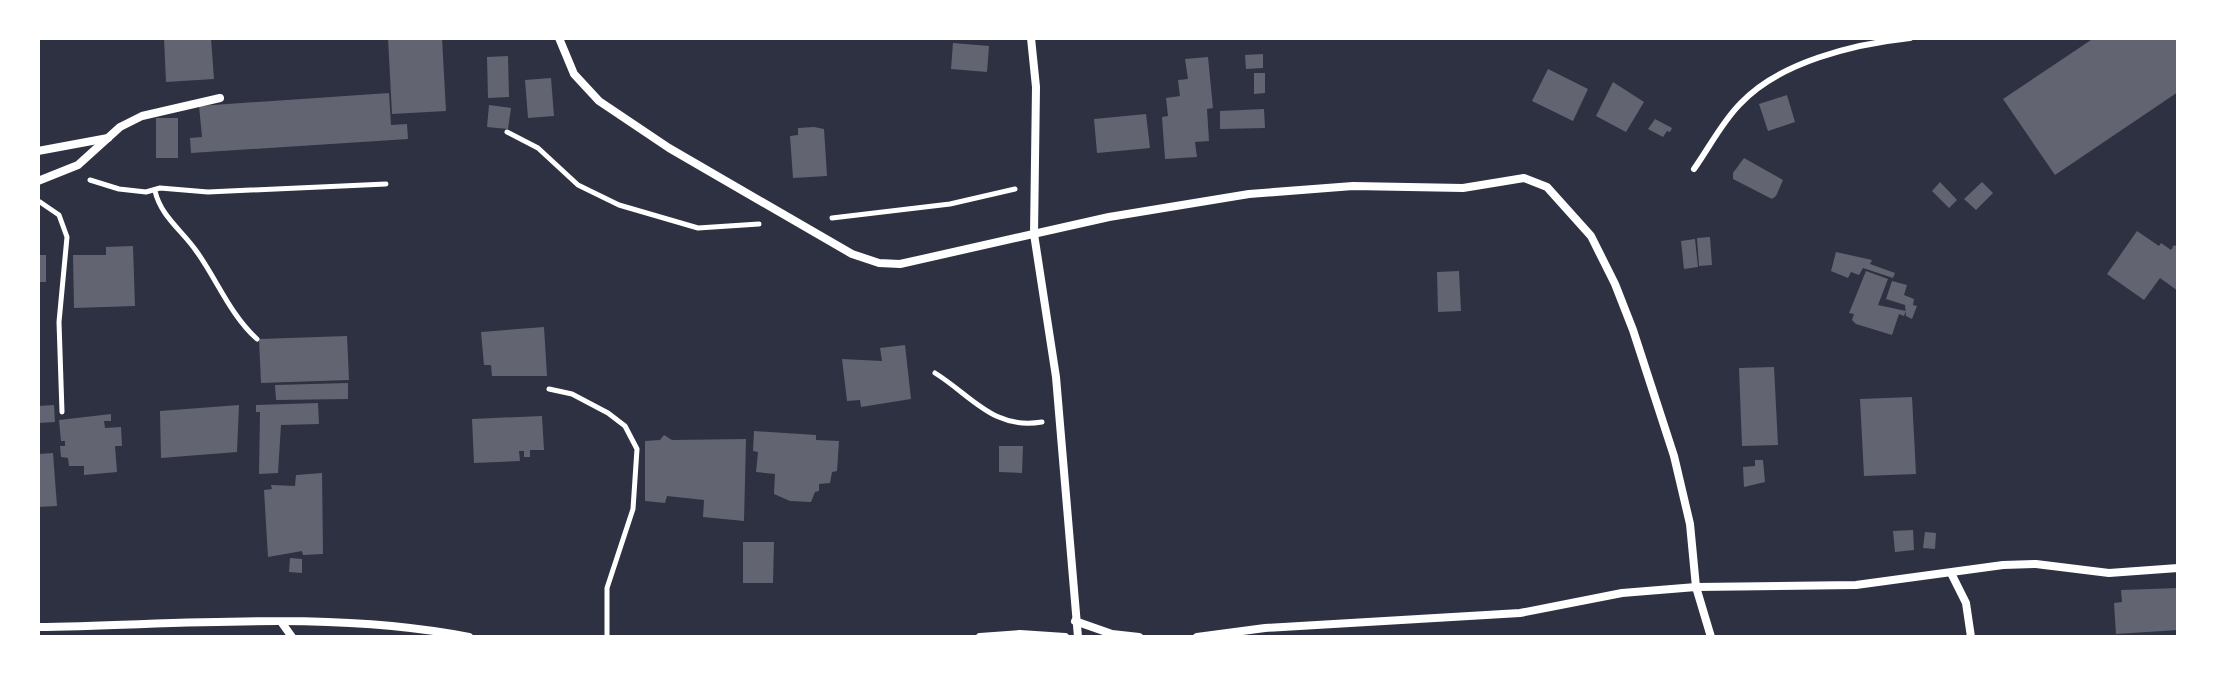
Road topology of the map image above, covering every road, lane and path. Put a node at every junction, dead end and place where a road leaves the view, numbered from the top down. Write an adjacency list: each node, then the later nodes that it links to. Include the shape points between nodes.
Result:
1 (559, 38): 13 (street, via 574,74 599,101 681,156 852,254 900,264)
2 (1031, 38): 13 (street, via 1036,87)
3 (1910, 38): 7 (lane, via 1840,53 1777,75 1740,104)
4 (220, 98): 5 (street, via 142,116)
5 (109, 138): 6 (street); 8 (street)
6 (38, 151)
7 (1694, 169)
8 (67, 170): 9 (street); 11 (path, via 119,189)
9 (38, 181)
10 (386, 184): 11 (path)
11 (155, 191): 14 (path, via 162,211 191,243)
12 (38, 201): 17 (path, via 59,215 67,237 59,322)
13 (1034, 234): 18 (street); 21 (street, via 1135,212 1289,190 1463,188 1524,178 1547,187 1591,236 1633,330 1678,470)
14 (257, 339)
15 (935, 373): 18 (path, via 990,416)
16 (549, 389): 27 (path, via 572,394 608,413 625,426 637,449 633,509 607,588)
17 (62, 412)
18 (1059, 424): 22 (street)
19 (2178, 568): 20 (street, via 2109,573 2036,564)
20 (1951, 573): 21 (street, via 1856,585); 34 (street, via 1966,603)
21 (1696, 587): 32 (street, via 1622,593 1520,613); 33 (street)
22 (1075, 621): 30 (street); 31 (street)
23 (282, 623): 24 (street); 25 (street); 26 (street, via 372,624)
24 (38, 627)
25 (292, 637)
26 (469, 637)
27 (607, 637)
28 (980, 637): 29 (street)
29 (1065, 637)
30 (1078, 637)
31 (1139, 637)
32 (1197, 637)
33 (1711, 637)
34 (1971, 637)

